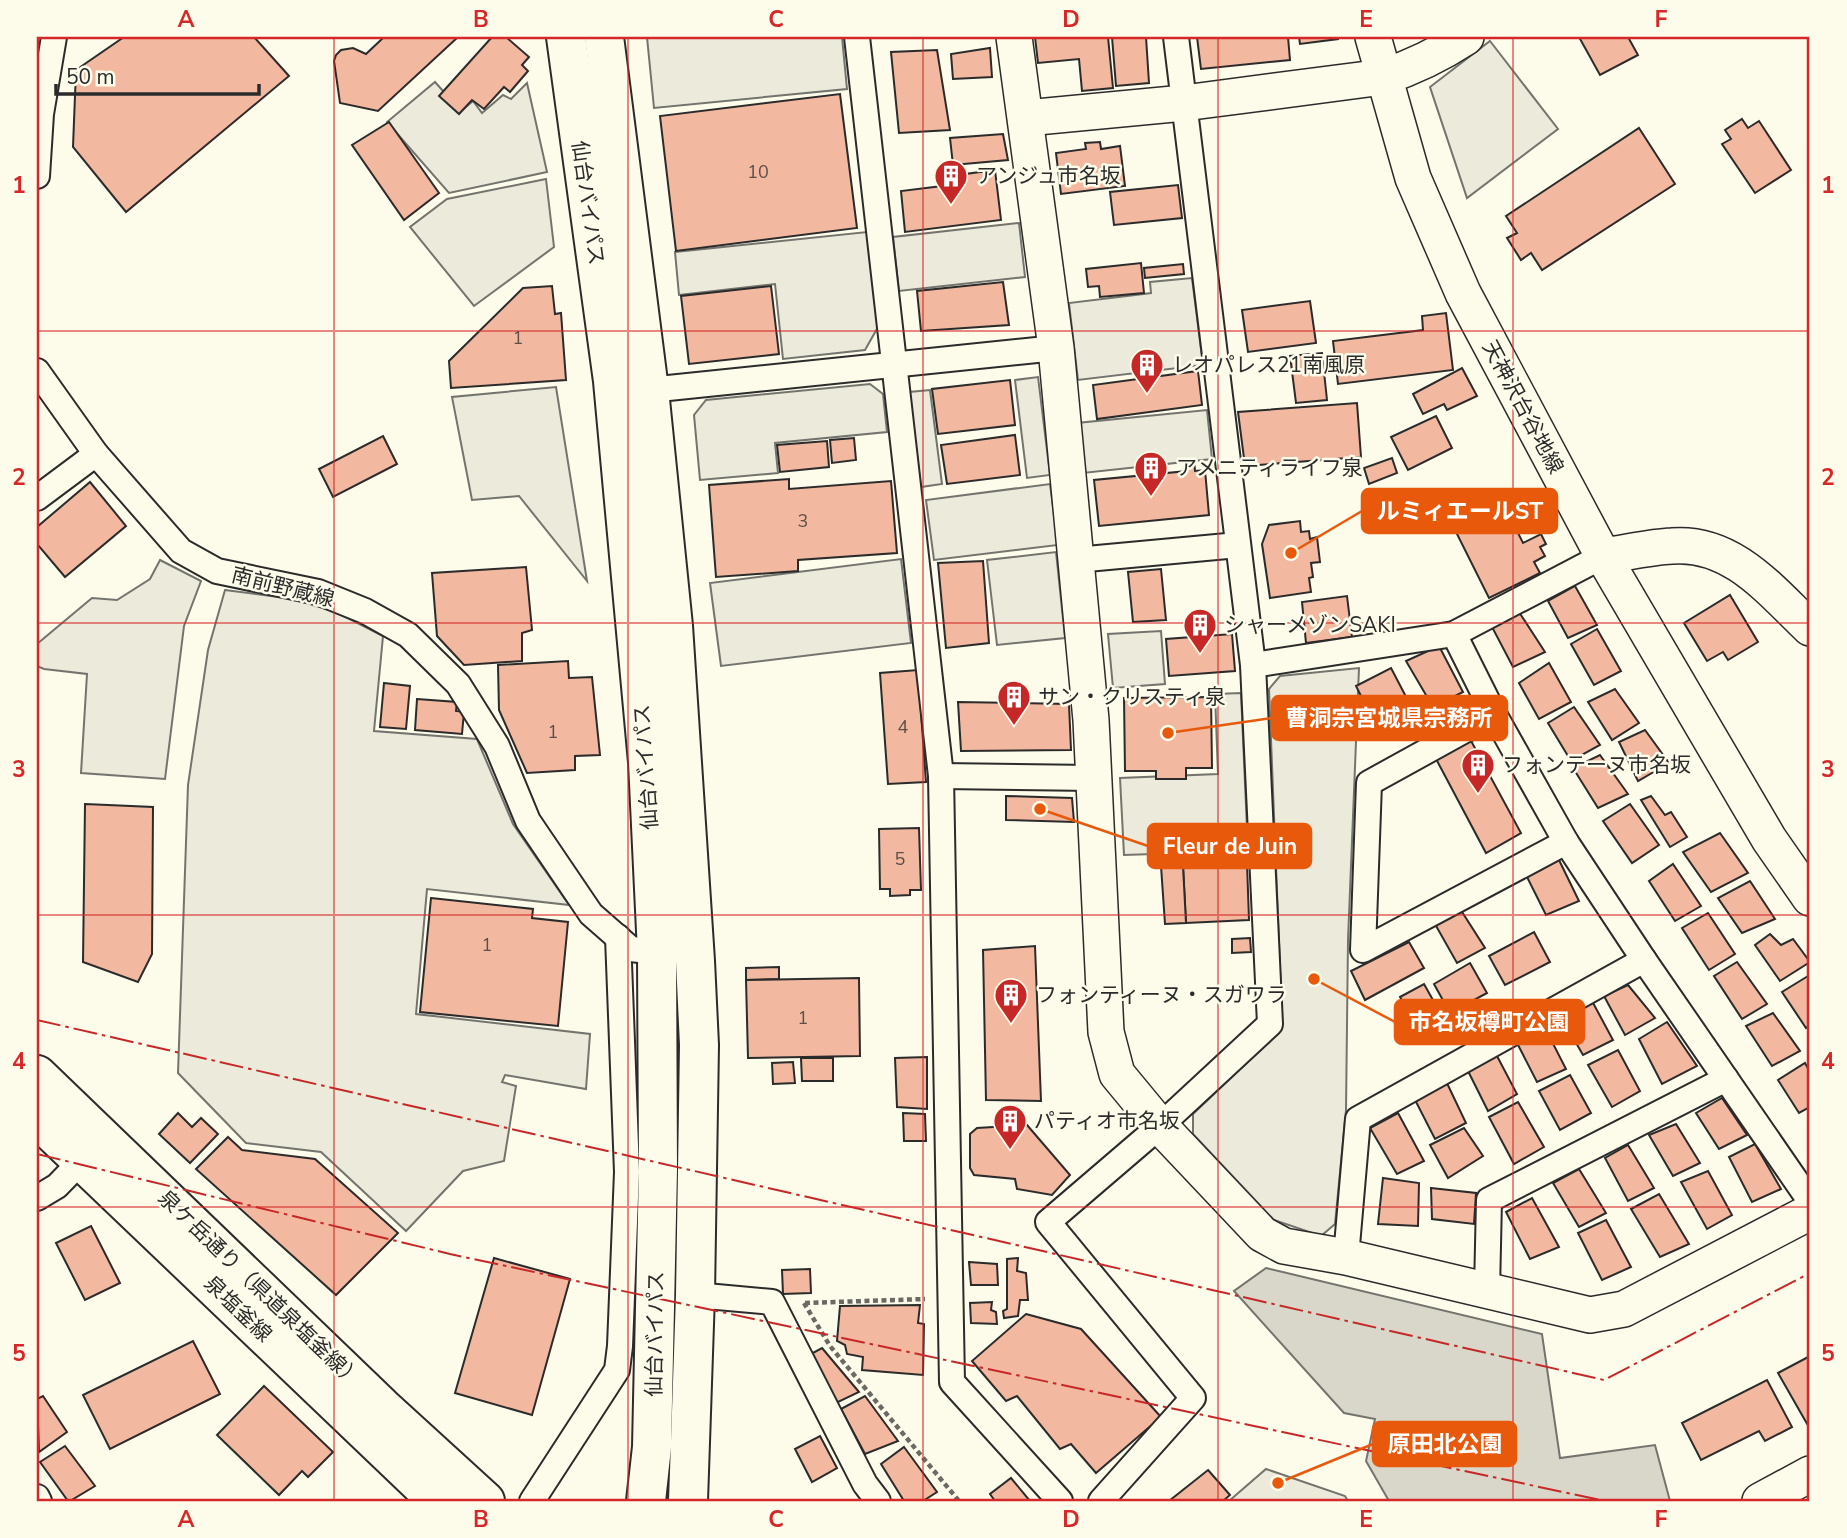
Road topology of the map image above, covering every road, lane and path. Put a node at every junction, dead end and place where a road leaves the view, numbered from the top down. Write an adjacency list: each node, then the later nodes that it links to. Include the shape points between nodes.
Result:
1 (54, 37): 12 (street, via 41,114)
2 (566, 37): 31 (main road, 仙台バイパス, via 613,381 648,762)
3 (604, 37): 16 (main road, 仙台バイパス)
4 (857, 37): 14 (street)
5 (1014, 37): 11 (street)
6 (1176, 37): 10 (street)
7 (1373, 37): 9 (street, 天神沢台谷地線)
8 (1466, 37): 9 (street, via 1410,69)
9 (1383, 77): 10 (street); 20 (street, 天神沢台谷地線, via 1413,178 1463,293)
10 (1184, 103): 11 (street); 19 (street)
11 (1026, 118): 13 (street)
12 (37, 176)
13 (1056, 348): 14 (street); 21 (street)
14 (895, 364): 16 (street); 26 (street)
15 (37, 371): 17 (street, 南前野蔵線)
16 (649, 390): 43 (main road, 仙台バイパス, via 674,626 695,961 699,1045)
17 (96, 454): 18 (street); 30 (street, 南前野蔵線, via 181,551 217,571 318,592 408,635 458,684 497,746 528,821 591,914)
18 (37, 498)
19 (1238, 545): 21 (street); 24 (street)
20 (1603, 556): 22 (street, via 1672,546 1715,551 1748,570); 23 (street); 29 (street, 天神沢台谷地線, via 1769,839)
21 (1076, 560): 27 (street)
22 (1810, 628)
23 (1454, 634): 24 (street); 25 (street)
24 (1252, 665): 36 (street, via 1270,1024)
25 (1494, 714): 28 (street); 28 (street, via 1369,783 1363,950)
26 (941, 776): 27 (street); 44 (street)
27 (1093, 778): 36 (street, via 1106,1032 1117,1074)
28 (1566, 842): 32 (street)
29 (1810, 898)
30 (618, 937): 31 (street, 南前野蔵線, via 631,949); 50 (street, via 627,1172 617,1370)
31 (657, 952): 51 (main road, 仙台バイパス, via 658,1183 652,1447)
32 (1644, 960): 34 (street); 41 (street, via 1359,1119)
33 (37, 1074): 37 (main road, 泉ケ岳通り（県道泉塩釜線）)
34 (1726, 1079): 39 (street); 42 (street, via 1489,1200)
35 (37, 1118): 37 (main road, 泉塩釜線)
36 (1160, 1126): 41 (street, via 1262,1234 1284,1246); 56 (street, via 1048,1222 1193,1398)
37 (92, 1150): 38 (street, via 57,1186); 48 (main road, 泉塩釜線); 49 (main road, 泉ケ岳通り（県道泉塩釜線）, via 175,1206)
38 (37, 1198)
39 (1810, 1200)
40 (1810, 1212): 42 (street, via 1624,1309 1590,1315)
41 (1346, 1257): 42 (street)
42 (1487, 1290)
43 (695, 1295): 45 (street); 52 (main road, 仙台バイパス)
44 (951, 1298): 46 (path); 55 (street, via 952,1382)
45 (772, 1302): 46 (path); 53 (street)
46 (804, 1303): 54 (path, via 830,1346)
47 (1810, 1475): 57 (street)
48 (438, 1501)
49 (485, 1501)
50 (532, 1501)
51 (646, 1501)
52 (688, 1501)
53 (878, 1501)
54 (959, 1501)
55 (1060, 1501)
56 (1101, 1501)
57 (1760, 1501)

